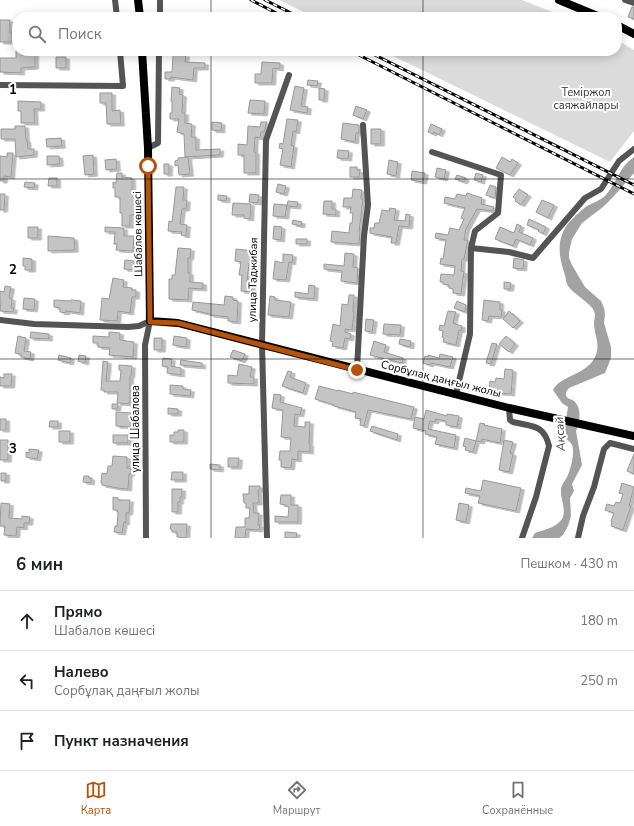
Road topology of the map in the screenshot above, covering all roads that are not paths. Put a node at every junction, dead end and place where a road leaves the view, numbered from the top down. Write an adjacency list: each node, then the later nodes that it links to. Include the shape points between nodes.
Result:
1 (115, 0): 7 (street)
2 (138, 0): 8 (main road)
3 (160, 0): 9 (street)
4 (559, 0): 10 (main road)
5 (625, 0): 6 (street)
6 (634, 3)
7 (116, 12)
8 (139, 12)
9 (160, 12)
10 (588, 12)
11 (622, 28): 12 (main road)
12 (634, 34)
13 (120, 56): 17 (street, via 123,86)
14 (142, 56): 19 (main road, Шабалов көшесі)
15 (159, 56): 19 (street, via 158,144)
16 (289, 75): 25 (street, улица Таджибая, via 266,140)
17 (0, 85)
18 (363, 125): 26 (street, via 368,204)
19 (148, 148): 24 (main road, Шабалов көшесі)
20 (634, 149): 22 (street, via 619,161 601,189 585,198 532,258 509,252)
21 (432, 152): 22 (street, via 501,175 498,213 475,231)
22 (471, 248): 27 (street, via 470,334)
23 (0, 320): 24 (street, via 34,324 128,327)
24 (150, 322): 25 (main road, Сорбұлақ даңғыл жолы, via 178,323); 31 (street, улица Шабалова, via 145,345)
25 (262, 344): 26 (main road, Сорбұлақ даңғыл жолы); 32 (street, улица Таджибая)
26 (357, 370): 27 (main road, Сорбұлақ даңғыл жолы)
27 (456, 394): 28 (main road, Сорбұлақ даңғыл жолы)
28 (510, 408): 29 (main road, Сорбұлақ даңғыл жолы); 33 (street, via 510,420 544,431 549,446)
29 (634, 436)
30 (634, 448): 34 (street, via 610,443 604,449)
31 (146, 538)
32 (268, 538)
33 (522, 538)
34 (578, 538)

